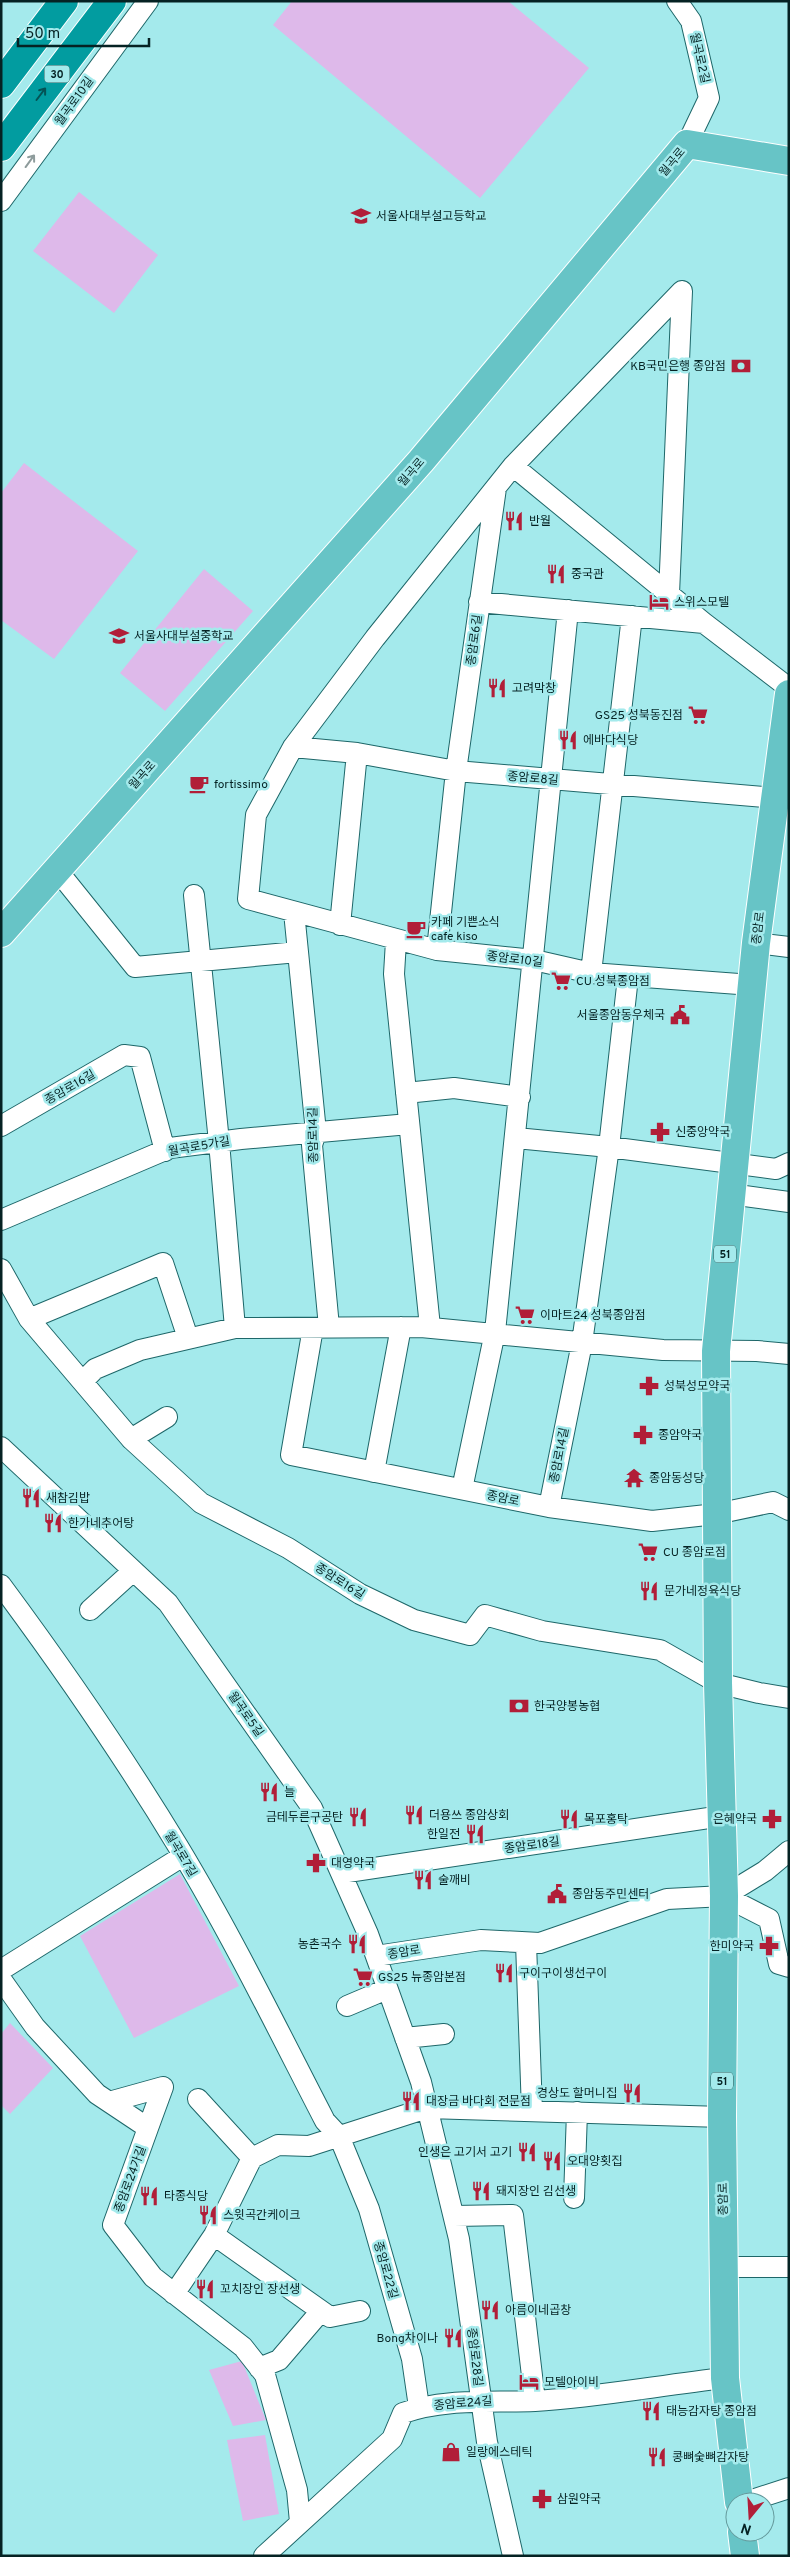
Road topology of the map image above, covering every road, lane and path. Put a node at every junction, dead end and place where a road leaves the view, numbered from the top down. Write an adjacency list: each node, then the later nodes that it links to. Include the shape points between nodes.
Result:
1 (64, 1): 5 (highway)
2 (112, 1): 7 (highway, 30, one-way to 2)
3 (148, 1): 9 (street, 월곡로10길, one-way to 3)
4 (681, 4): 6 (street, 월곡로2길, via 691,20 709,98)
5 (1, 84)
6 (687, 144): 8 (main road, 월곡로); 25 (main road, 월곡로, via 421,461)
7 (1, 147)
8 (789, 161)
9 (1, 201)
10 (513, 466): 11 (street); 12 (street); 12 (street, via 682,291)
11 (496, 488): 13 (street); 19 (street, via 375,638)
12 (669, 594): 16 (street)
13 (479, 602): 14 (street, 종암로6길); 21 (street, 종암로6길)
14 (568, 610): 15 (street, 종암로6길); 22 (street)
15 (632, 616): 16 (street, 종암로6길); 23 (street)
16 (704, 622): 17 (street)
17 (789, 688)
18 (789, 694): 24 (main road, 종암로 / 51)
19 (293, 747): 20 (street, 종암로8길); 27 (street, 종암로10길, via 256,815 248,899)
20 (358, 753): 21 (street, 종암로8길); 28 (street)
21 (456, 771): 22 (street, 종암로8길); 33 (street, 종암로6길)
22 (550, 779): 23 (street, 종암로8길); 35 (street)
23 (612, 784): 24 (street, 종암로8길); 37 (street)
24 (775, 798): 31 (main road, 종암로 / 51)
25 (57, 870): 29 (main road, 월곡로); 36 (street, via 135,967)
26 (194, 895): 36 (street)
27 (294, 912): 28 (street, 종암로10길); 34 (street, 종암로14길)
28 (340, 925): 30 (street, 종암로10길)
29 (1, 933)
30 (396, 940): 33 (street, 종암로10길); 40 (street, via 394,974)
31 (756, 942): 32 (street); 39 (main road, 종암로 / 51)
32 (789, 948)
33 (437, 950): 35 (street, 종암로10길)
34 (298, 952): 36 (street); 44 (street, 종암로14길)
35 (534, 960): 37 (street, 종암로10길); 41 (street)
36 (200, 961): 46 (street)
37 (591, 973): 38 (street, 종암로10길)
38 (628, 977): 39 (street, 종암로10길); 47 (street, 종암로14길)
39 (752, 985): 49 (main road, 종암로 / 51)
40 (406, 1093): 41 (street, via 454,1088); 42 (street)
41 (520, 1097): 45 (street)
42 (409, 1124): 44 (street, 월곡로5가길); 59 (street)
43 (1, 1126): 48 (street, 종암로16길, via 124,1055 140,1057)
44 (316, 1132): 46 (street, 월곡로5가길); 58 (street, 종암로14길, via 312,1145)
45 (516, 1138): 47 (street); 60 (street)
46 (219, 1142): 48 (street, 월곡로5가길); 57 (street)
47 (609, 1147): 49 (street); 62 (street, 종암로14길)
48 (165, 1151): 53 (street, 월곡로5가길)
49 (734, 1163): 50 (street, via 776,1169); 51 (main road, 종암로 / 51)
50 (789, 1164)
51 (730, 1194): 52 (street); 63 (main road, 종암로 / 51)
52 (789, 1202)
53 (1, 1220)
54 (1, 1269): 55 (street, 종암로16길)
55 (29, 1319): 61 (street, via 162,1262); 65 (street, 종암로16길)
56 (401, 1327): 58 (street); 59 (street); 70 (street)
57 (235, 1328): 58 (street); 61 (street)
58 (321, 1328): 69 (street, 종암로14길)
59 (430, 1328): 60 (street)
60 (495, 1332): 62 (street); 71 (street)
61 (188, 1338): 65 (street, via 140,1350 95,1369)
62 (582, 1343): 63 (street); 72 (street, 종암로14길)
63 (716, 1351): 64 (street); 74 (main road, 종암로 / 51)
64 (789, 1354)
65 (83, 1381): 67 (street, 종암로16길)
66 (168, 1417): 67 (street)
67 (131, 1439): 78 (street, 종암로16길, via 201,1503 288,1548 360,1594 414,1620 470,1635 485,1615 542,1631 660,1650)
68 (1, 1447): 75 (street, 월곡로5길)
69 (291, 1455): 70 (street, 종암로)
70 (374, 1472): 71 (street, 종암로)
71 (462, 1490): 72 (street, 종암로)
72 (549, 1507): 74 (street, 종암로, via 652,1521)
73 (789, 1510): 74 (street, via 773,1502)
74 (716, 1514): 78 (main road, 종암로 / 51)
75 (133, 1571): 77 (street); 83 (street, 월곡로5길, via 168,1603 312,1808)
76 (1, 1585): 82 (street, 월곡로7길, via 70,1679)
77 (90, 1610)
78 (718, 1683): 79 (street); 80 (main road, 종암로 / 51)
79 (789, 1698)
80 (722, 1816): 83 (street, 종암로18길); 84 (main road, 종암로 / 51)
81 (789, 1851): 84 (street, via 765,1871)
82 (183, 1856): 88 (street); 101 (street, 월곡로7길, via 325,2121)
83 (341, 1872): 86 (street, 월곡로5길)
84 (724, 1896): 85 (street, 종암로, via 666,1900 540,1943); 87 (street, via 768,1919 779,1964); 99 (main road, 종암로 / 51)
85 (526, 1943): 86 (street, 종암로, via 481,1940); 97 (street)
86 (376, 1956): 90 (street, 월곡로5길)
87 (789, 1967)
88 (1, 1970)
89 (1, 1978): 95 (street, via 35,2027 97,2094)
90 (387, 1988): 91 (street); 93 (street, 월곡로5길)
91 (347, 2006)
92 (444, 2034): 93 (street)
93 (405, 2038): 96 (street, 월곡로5길)
94 (198, 2099): 102 (street)
95 (109, 2102): 100 (street); 100 (street, via 164,2087)
96 (427, 2108): 97 (street); 101 (street); 104 (street, 종암로28길)
97 (532, 2111): 98 (street)
98 (577, 2112): 99 (street); 103 (street)
99 (722, 2117): 106 (main road, 종암로 / 51)
100 (148, 2128): 108 (street, 종암로24가길, via 113,2225 153,2277)
101 (340, 2136): 102 (street, via 309,2146 278,2145); 115 (street, 종암로22길, via 369,2208 412,2359)
102 (252, 2158): 105 (street)
103 (574, 2198)
104 (454, 2216): 113 (street, 종암로28길); 114 (street, via 513,2214)
105 (214, 2235): 108 (street); 110 (street)
106 (724, 2267): 107 (street); 112 (main road, 종암로 / 51)
107 (789, 2267)
108 (174, 2294): 111 (street, 종암로24가길, via 243,2347)
109 (360, 2310): 110 (street, via 330,2318)
110 (321, 2311): 111 (street, via 279,2360)
111 (259, 2368): 119 (street, 종암로24가길, via 265,2375 297,2490)
112 (725, 2378): 114 (street, 종암로24길); 117 (main road, 종암로 / 51)
113 (480, 2400): 114 (street, 종암로24길); 115 (street, 종암로24길); 122 (street, 종암로28길)
114 (535, 2401)
115 (419, 2407): 119 (street, 종암로24길, via 403,2413 392,2438)
116 (789, 2488): 118 (street)
117 (737, 2492)
118 (775, 2493)
119 (300, 2522): 121 (street, 종암로24길)
120 (743, 2542): 123 (main road)
121 (264, 2556)
122 (513, 2556)
123 (744, 2556)

